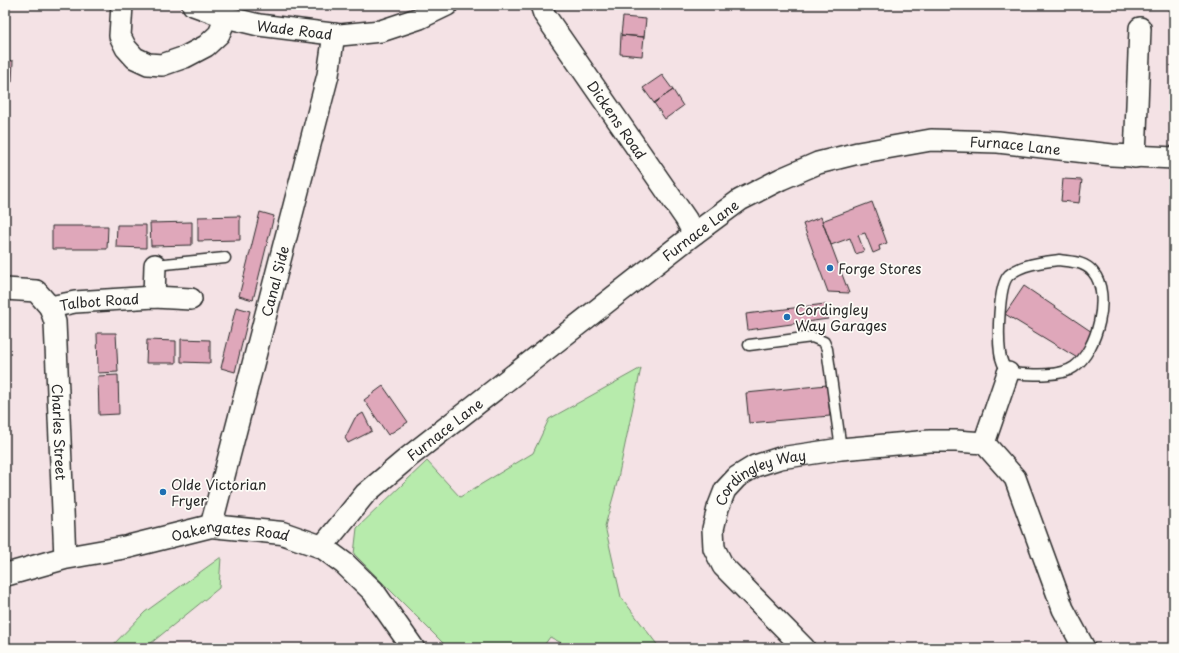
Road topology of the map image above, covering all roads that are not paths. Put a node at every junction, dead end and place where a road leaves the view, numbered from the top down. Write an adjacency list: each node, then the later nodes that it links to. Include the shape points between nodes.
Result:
1 (122, 5): 5 (street, via 120,36 135,58 148,64 162,65 206,46 219,34)
2 (194, 5): 5 (street, Wade Road)
3 (447, 5): 7 (street, Wade Road, via 420,18 381,31)
4 (541, 5): 10 (street, Dickens Road, via 544,14)
5 (226, 17): 7 (street, Wade Road, via 259,25)
6 (1140, 28): 8 (street)
7 (337, 35): 21 (street, Canal Side)
8 (1135, 157): 9 (street, Furnace Lane); 10 (street, Furnace Lane, via 998,142 931,140 858,152 818,163 781,179 740,200)
9 (1174, 158)
10 (694, 234): 22 (street, Furnace Lane, via 365,494)
11 (225, 258): 12 (lane)
12 (155, 265): 14 (street, Talbot Road)
13 (5, 289): 16 (street, Talbot Road, via 36,291)
14 (154, 297): 15 (street, Talbot Road); 16 (street, Talbot Road, via 75,302)
15 (191, 298)
16 (50, 307): 23 (street, Charles Street, via 55,322)
17 (749, 345): 20 (lane, via 812,337 824,342)
18 (1008, 373): 18 (lane, via 1064,372 1075,367 1085,356 1097,329 1102,300 1099,284 1087,266 1059,260 1046,261 1008,276 1001,294 1000,311 1000,354); 19 (street)
19 (984, 443): 20 (street, Cordingley Way, via 930,441); 27 (street, via 1015,478 1063,609)
20 (841, 448): 26 (street, Cordingley Way, via 780,458 755,466 737,477 725,490 713,529 714,548 723,566)
21 (211, 526): 22 (street, Oakengates Road, via 282,533); 23 (street, Oakengates Road, via 127,548)
22 (322, 547): 25 (street, Oakengates Road, via 345,564 373,591)
23 (65, 558): 24 (street, Oakengates Road)
24 (5, 575)
25 (413, 648)
26 (804, 648)
27 (1084, 648)

